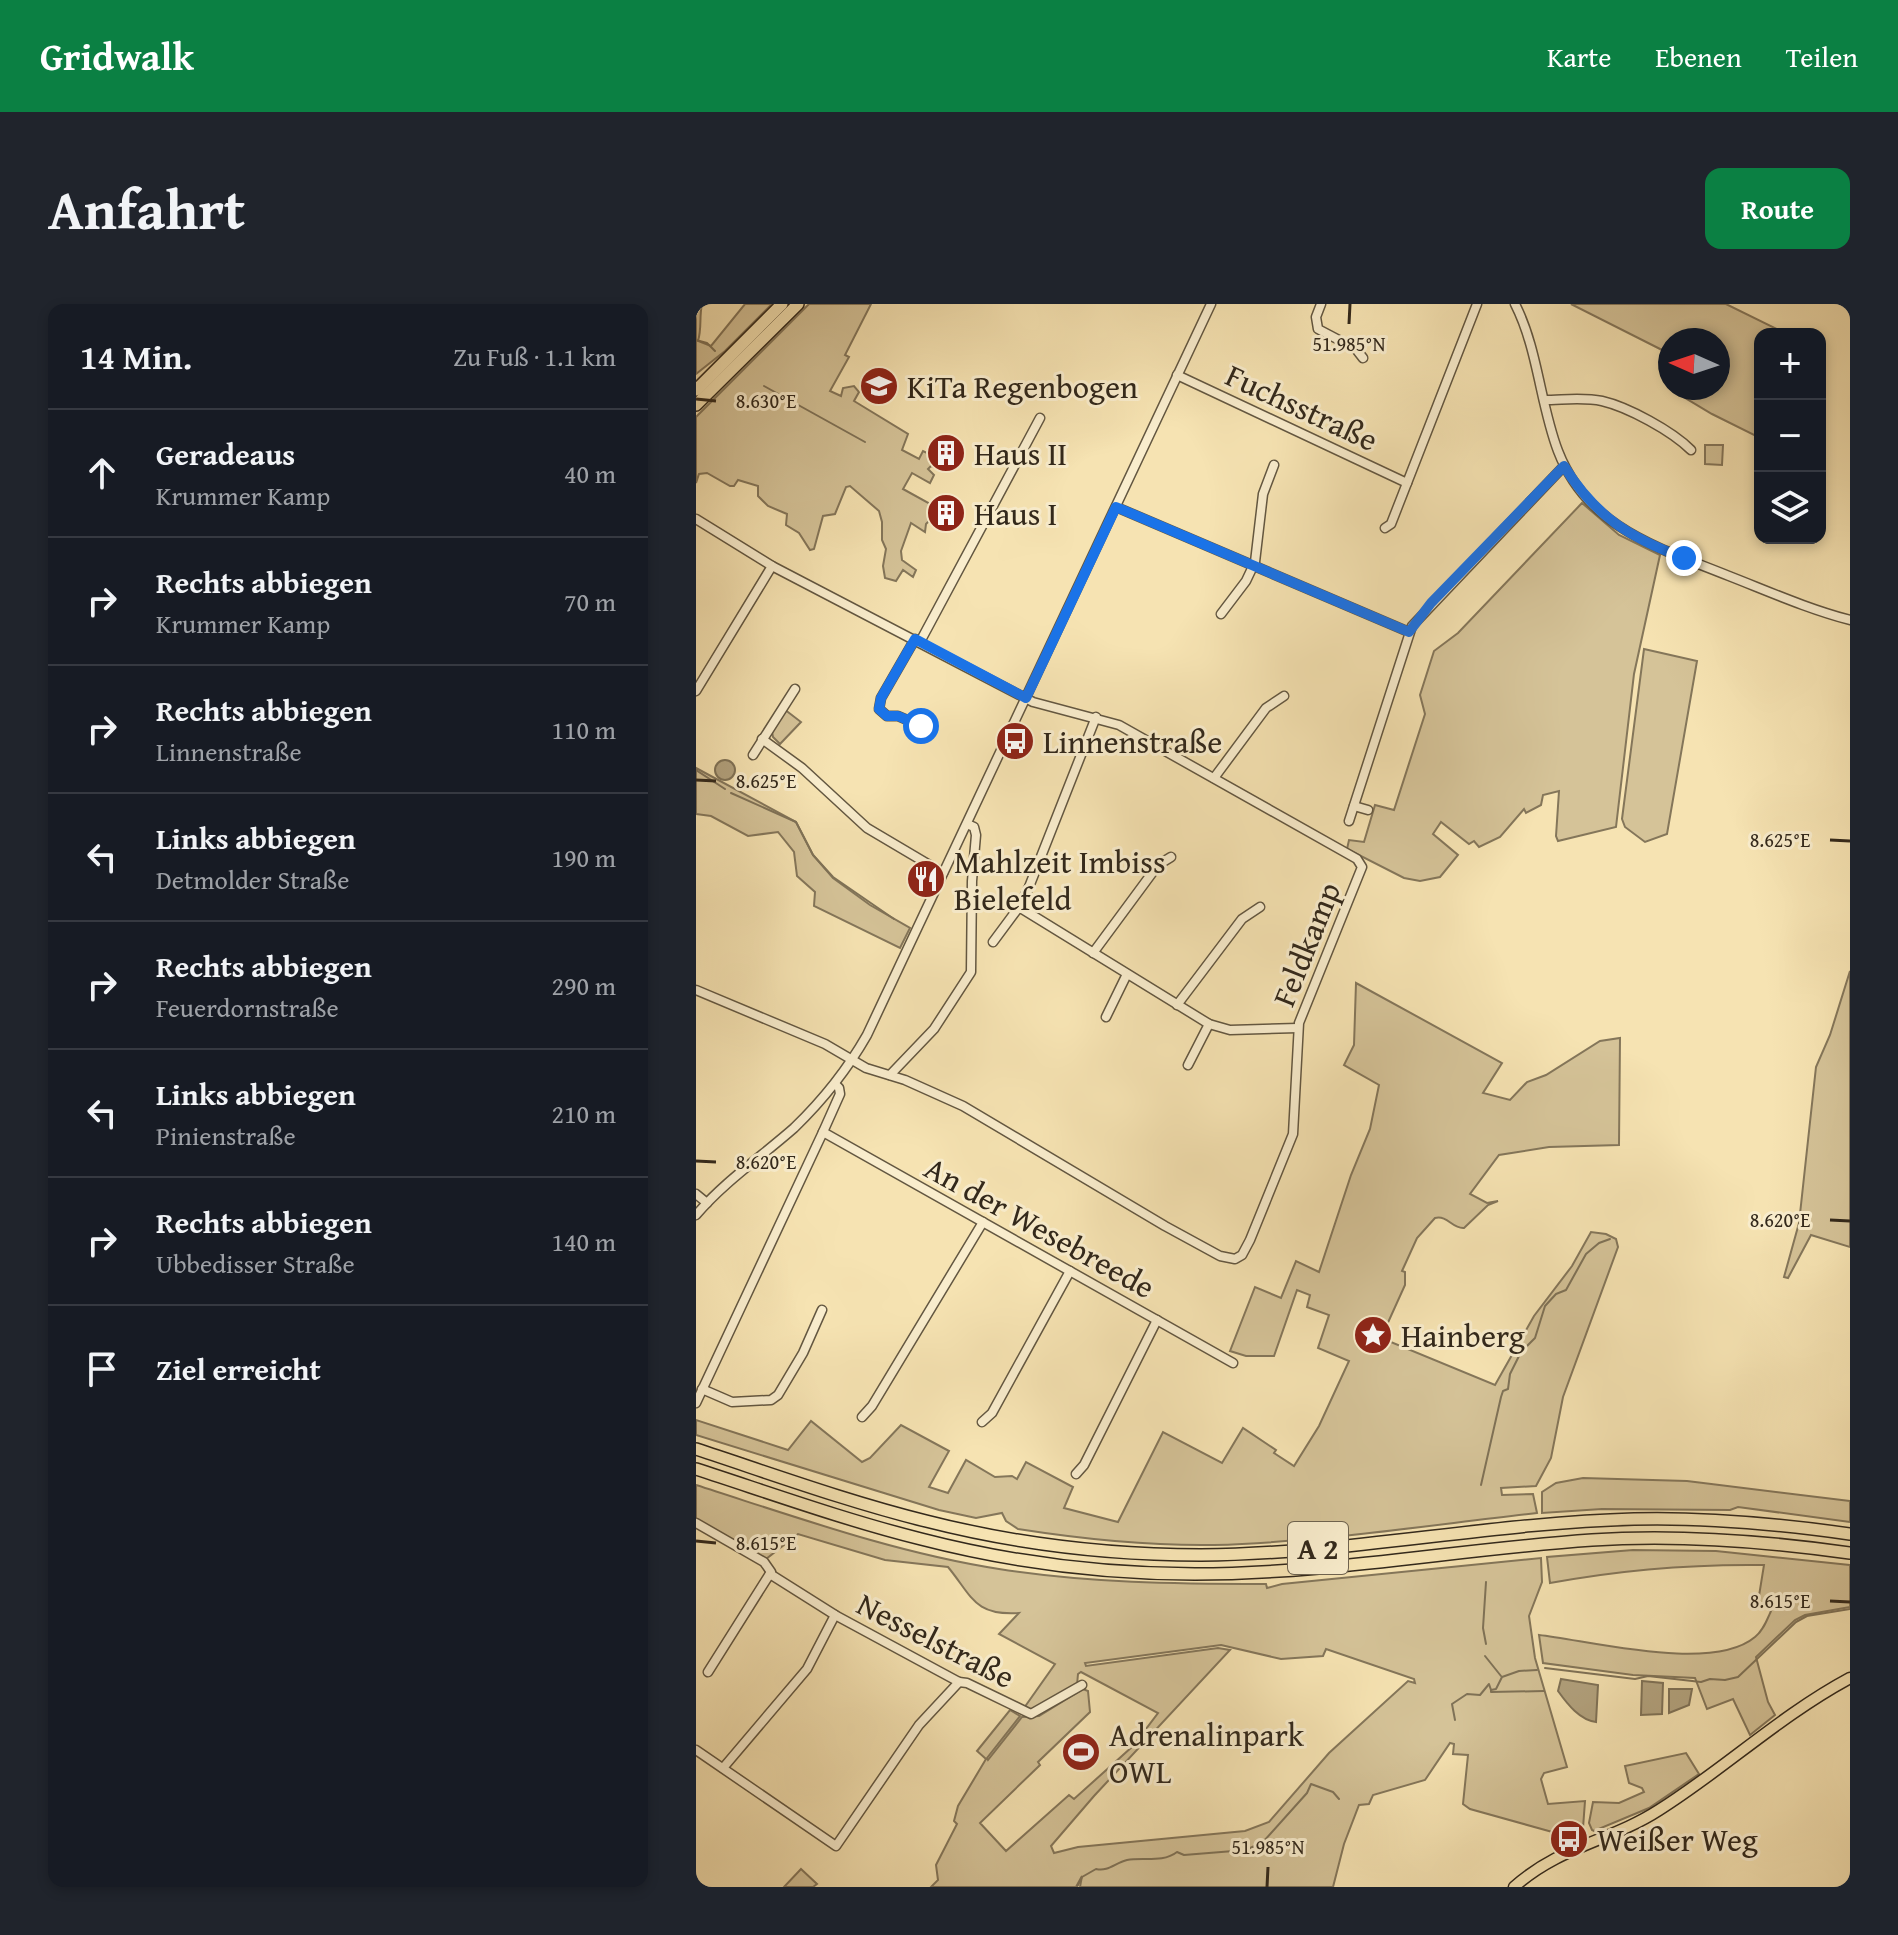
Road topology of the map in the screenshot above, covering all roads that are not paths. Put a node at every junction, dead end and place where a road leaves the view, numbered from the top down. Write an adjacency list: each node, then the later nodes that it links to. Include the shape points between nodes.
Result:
1 (782, 304): 9 (highway)
2 (798, 304): 11 (highway)
3 (1211, 304): 8 (street)
4 (1321, 304): 7 (street, via 1318,329)
5 (1477, 304): 16 (street)
6 (1515, 304): 10 (street)
7 (1363, 358)
8 (1177, 375): 16 (street, Fuchsstraße); 17 (street)
9 (696, 390)
10 (1544, 400): 13 (street, via 1615,405); 15 (street)
11 (696, 405)
12 (1040, 418): 25 (street)
13 (1691, 450)
14 (1274, 465): 21 (street, via 1263,494)
15 (1564, 466): 23 (street, via 1587,498 1629,534 1799,605); 24 (street)
16 (1407, 483): 19 (street)
17 (1116, 507): 21 (street); 29 (street)
18 (696, 519): 20 (street)
19 (1385, 528)
20 (772, 566): 25 (street); 27 (street)
21 (1253, 566): 22 (street); 24 (street)
22 (1221, 614)
23 (1850, 620)
24 (1409, 632): 35 (street)
25 (917, 640): 29 (street); 31 (street, via 879,709)
26 (795, 689): 32 (street)
27 (696, 691)
28 (1284, 696): 34 (street, via 1266,708)
29 (1026, 698): 30 (street, Feldkamp); 38 (street)
30 (1096, 717): 34 (street, Feldkamp); 41 (street)
31 (921, 726)
32 (762, 739): 33 (street); 40 (street, via 867,828)
33 (753, 755)
34 (1214, 778): 50 (street, Feldkamp, via 1361,864)
35 (1354, 806): 36 (street); 37 (street)
36 (1368, 810)
37 (1349, 821)
38 (967, 824): 40 (street); 53 (street, via 976,835 972,968 934,1029)
39 (1171, 857): 44 (street, via 1158,865)
40 (943, 873): 51 (street)
41 (1019, 907): 43 (street); 44 (street)
42 (1260, 907): 47 (street, via 1242,919)
43 (993, 942)
44 (1093, 953): 45 (street)
45 (1127, 974): 47 (street); 48 (street)
46 (696, 990): 51 (street, Feldkamp)
47 (1177, 1005): 49 (street)
48 (1106, 1017)
49 (1209, 1024): 50 (street, via 1230,1030); 52 (street)
50 (1298, 1028): 53 (street, Feldkamp, via 1293,1134 1250,1240 1235,1259 1165,1226 963,1106)
51 (852, 1061): 53 (street, Feldkamp); 54 (street)
52 (1188, 1065)
53 (890, 1075)
54 (835, 1084): 55 (street, via 840,1094); 57 (street)
55 (823, 1132): 59 (street, An der Wesebreede); 64 (street)
56 (696, 1194): 57 (street)
57 (707, 1203): 58 (street)
58 (696, 1215)
59 (983, 1222): 60 (street, An der Wesebreede); 66 (street)
60 (1070, 1271): 62 (street, An der Wesebreede); 67 (street, via 992,1413)
61 (822, 1310): 64 (street, via 803,1353 771,1400 732,1402)
62 (1157, 1320): 63 (street, An der Wesebreede); 70 (street)
63 (1233, 1363)
64 (702, 1389): 65 (street)
65 (696, 1403)
66 (862, 1417)
67 (982, 1422)
68 (696, 1449): 72 (highway, A 2, via 925,1521 1032,1543 1120,1552 1274,1552 1633,1519 1753,1522)
69 (696, 1469): 73 (highway, A 2, via 920,1539 1096,1570 1266,1572 1632,1538 1732,1540)
70 (1076, 1474)
71 (696, 1523): 74 (street, Nesselstraße, via 764,1562)
72 (1850, 1534)
73 (1850, 1553)
74 (770, 1574): 75 (street, Nesselstraße); 76 (street)
75 (835, 1615): 78 (street, Nesselstraße); 81 (street, via 807,1669)
76 (708, 1672)
77 (1850, 1678): 82 (main road, via 1794,1712 1659,1811 1540,1865)
78 (959, 1682): 79 (street, Nesselstraße, via 1031,1714); 81 (street, via 919,1725 836,1846)
79 (1082, 1685)
80 (696, 1750): 81 (street)
81 (723, 1768)
82 (1514, 1887)

